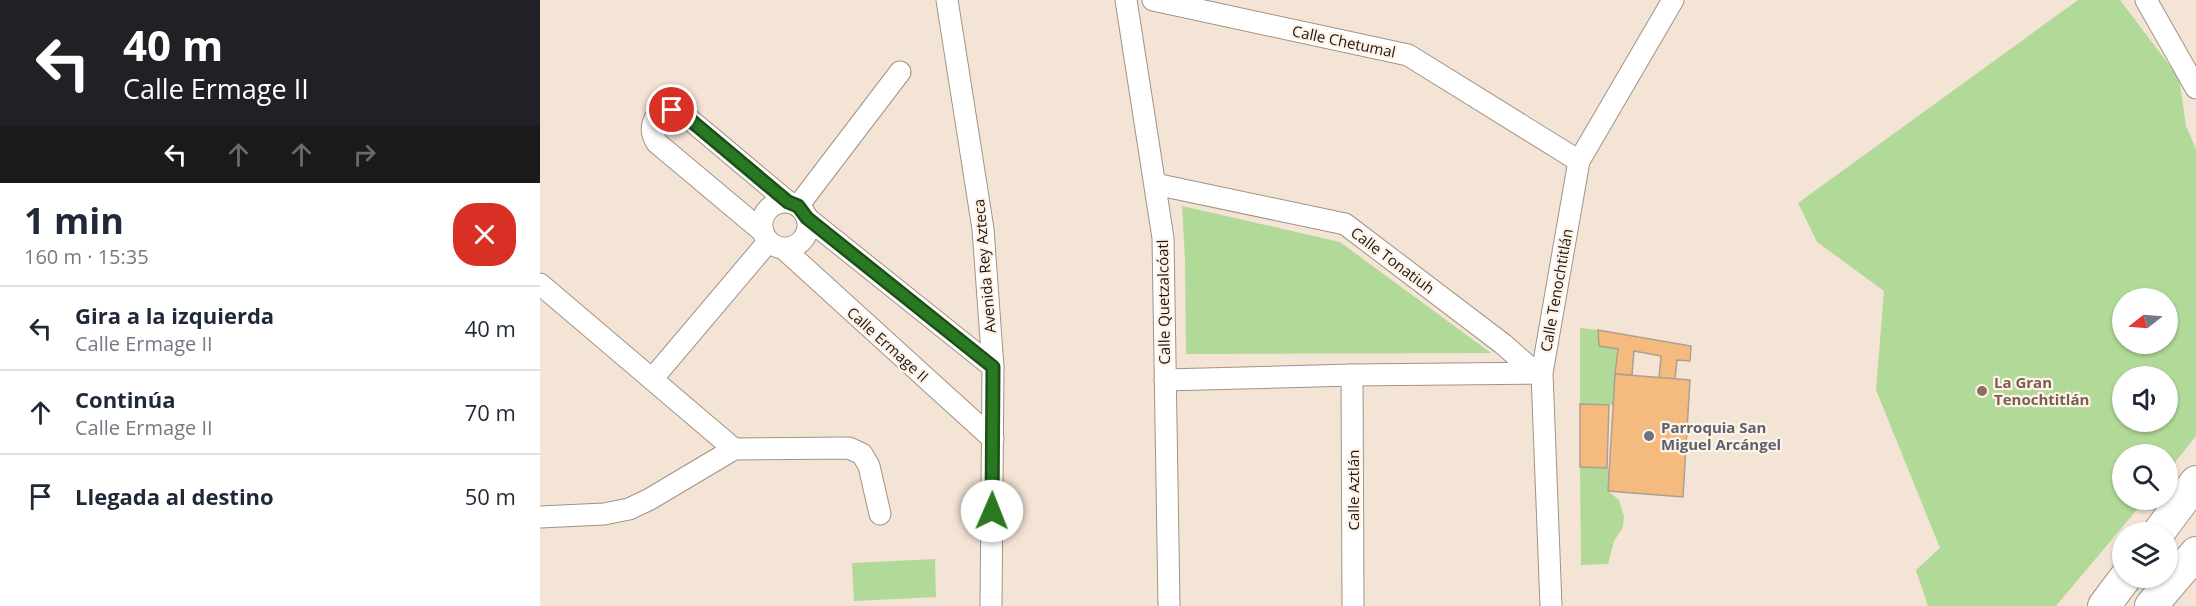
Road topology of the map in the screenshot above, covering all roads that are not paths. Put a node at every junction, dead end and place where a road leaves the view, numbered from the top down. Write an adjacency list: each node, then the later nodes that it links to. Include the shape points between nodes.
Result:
1 (947, 0): 13 (street, Avenida Rey Azteca, via 983,229)
2 (1126, 0): 9 (street, Calle Quetzalcóatl)
3 (1153, 0): 8 (street, Calle Chetumal, via 1408,55)
4 (1673, 0): 8 (street, Calle Tenochtitlán)
5 (2146, 0): 7 (street)
6 (900, 72): 10 (street)
7 (2196, 88)
8 (1579, 161): 14 (street, Calle Tenochtitlán)
9 (1155, 184): 14 (street, Calle Tonatiuh, via 1345,224); 17 (street, Calle Quetzalcóatl, via 1163,238)
10 (798, 209): 11 (street, via 775,204 766,212 761,224); 11 (street, via 808,224 805,237 796,246); 11 (street, Calle Ermage II, via 682,113 668,110 657,116 652,128 657,143); 13 (street, Calle Ermage II)
11 (771, 240): 16 (street); 18 (street, Calle Ermage II)
12 (540, 284): 16 (street)
13 (993, 367): 18 (street, Avenida Rey Azteca)
14 (1539, 373): 15 (street); 29 (street, Calle Tenochtitlán)
15 (1352, 375): 17 (street); 28 (street, Calle Aztlán)
16 (653, 378): 19 (street)
17 (1165, 380): 27 (street, Calle Quetzalcóatl)
18 (993, 439): 26 (street, Avenida Rey Azteca)
19 (734, 449): 21 (street, via 849,448 862,454 869,466); 22 (street, via 629,509)
20 (2196, 482): 23 (main road)
21 (880, 514)
22 (540, 517)
23 (2166, 522)
24 (2196, 553): 31 (main road)
25 (2118, 588): 30 (main road)
26 (991, 606)
27 (1169, 606)
28 (1353, 606)
29 (1551, 606)
30 (2104, 606)
31 (2151, 606)

